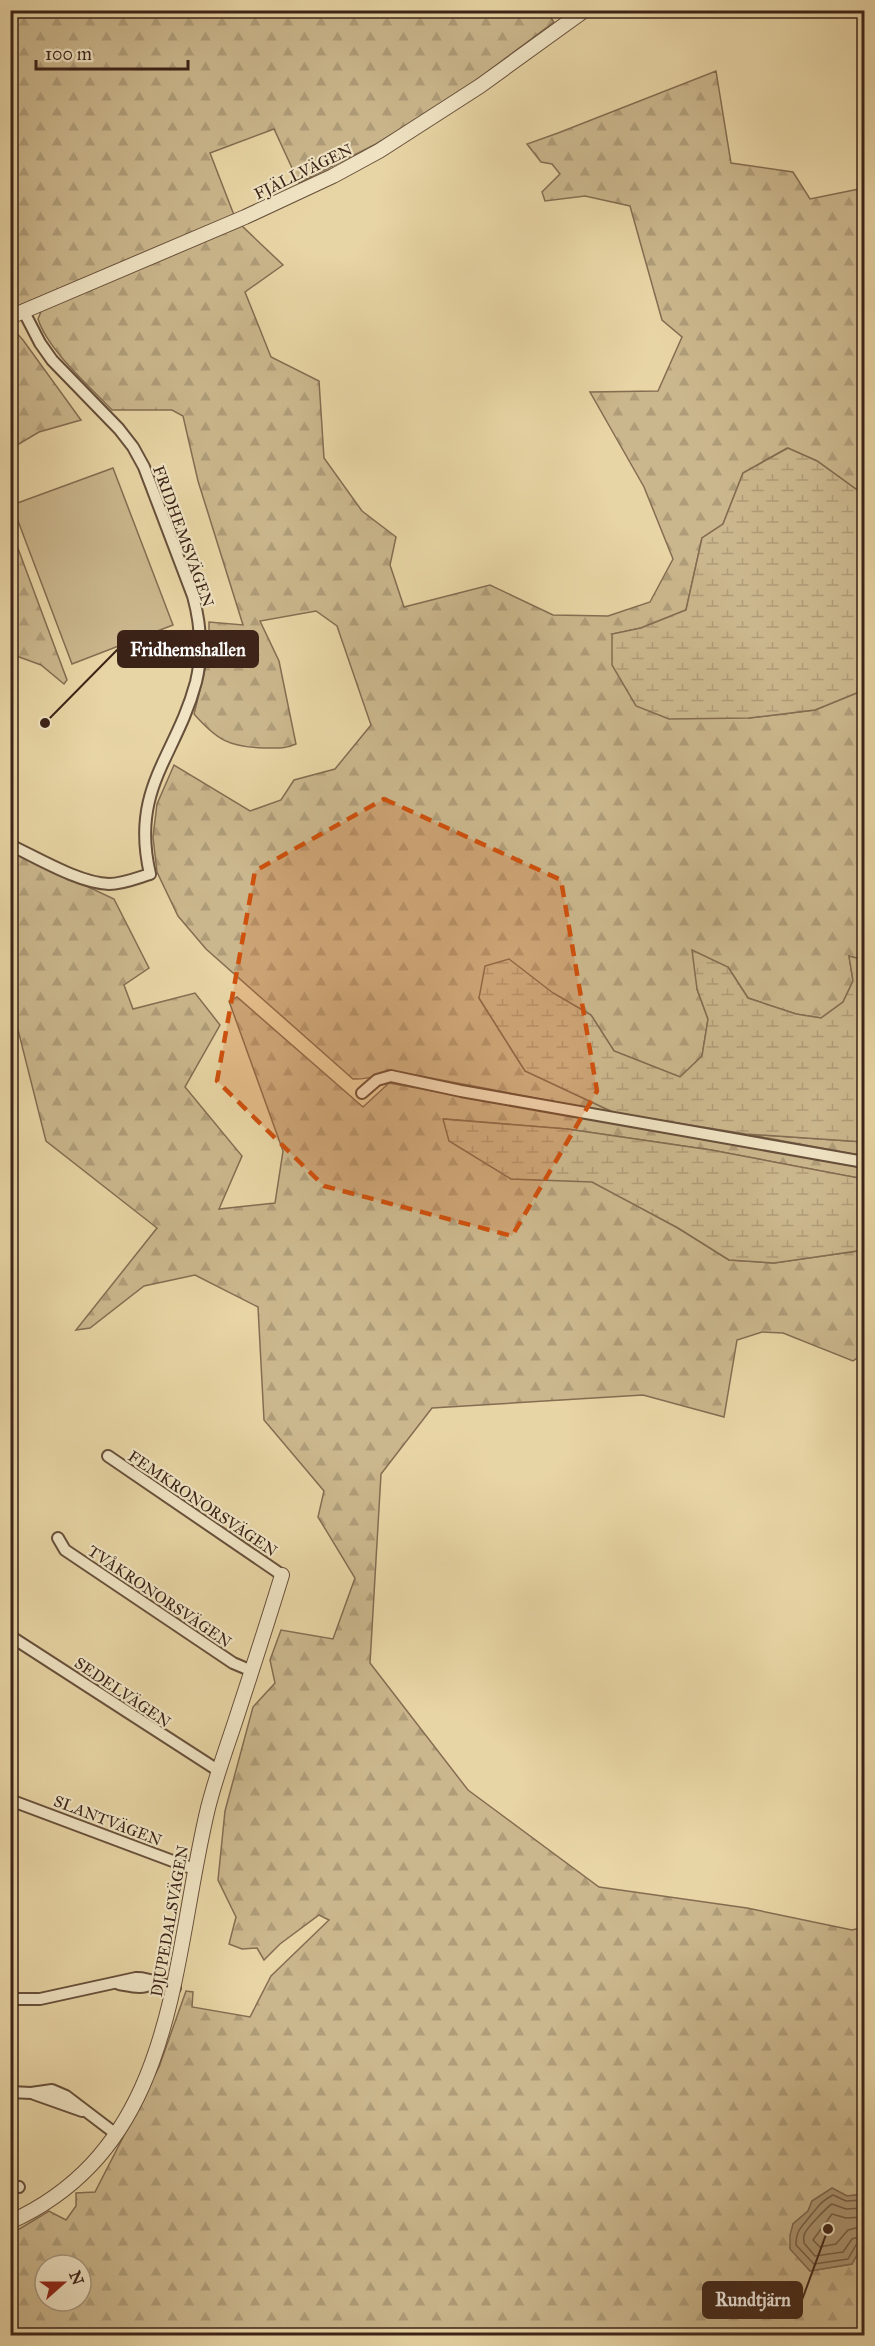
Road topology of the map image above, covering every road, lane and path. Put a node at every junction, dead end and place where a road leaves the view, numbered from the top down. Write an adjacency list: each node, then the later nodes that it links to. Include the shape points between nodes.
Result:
1 (585, 10): 2 (street, FJÄLLVÄGEN, via 480,86 342,171)
2 (24, 312): 3 (street, FJÄLLVÄGEN); 4 (street, FRIDHEMSVÄGEN, via 52,360 119,429 144,467 198,617 200,655 196,683 150,793 145,817 150,874 112,884 99,883)
3 (10, 317)
4 (10, 845)
5 (362, 1093): 6 (street, via 377,1080 391,1076)
6 (864, 1162)
7 (108, 1456): 9 (street, FEMKRONORSVÄGEN)
8 (58, 1538): 11 (street, TVÅKRONORSVÄGEN, via 65,1550 232,1663)
9 (282, 1575): 11 (street, DJUPEDALSVÄGEN)
10 (10, 1636): 12 (street, SEDELVÄGEN)
11 (252, 1671): 12 (street, DJUPEDALSVÄGEN)
12 (219, 1771): 14 (street, DJUPEDALSVÄGEN)
13 (10, 1800): 14 (street, SLANTVÄGEN)
14 (194, 1869): 15 (street, DJUPEDALSVÄGEN)
15 (175, 1988): 16 (street, via 153,1983 135,1988 117,1983 40,1999); 18 (street, DJUPEDALSVÄGEN, via 153,2062)
16 (10, 1999)
17 (10, 2092): 18 (street, via 31,2093 85,2112)
18 (116, 2134): 19 (street, DJUPEDALSVÄGEN, via 81,2176 52,2199)
19 (10, 2222)

